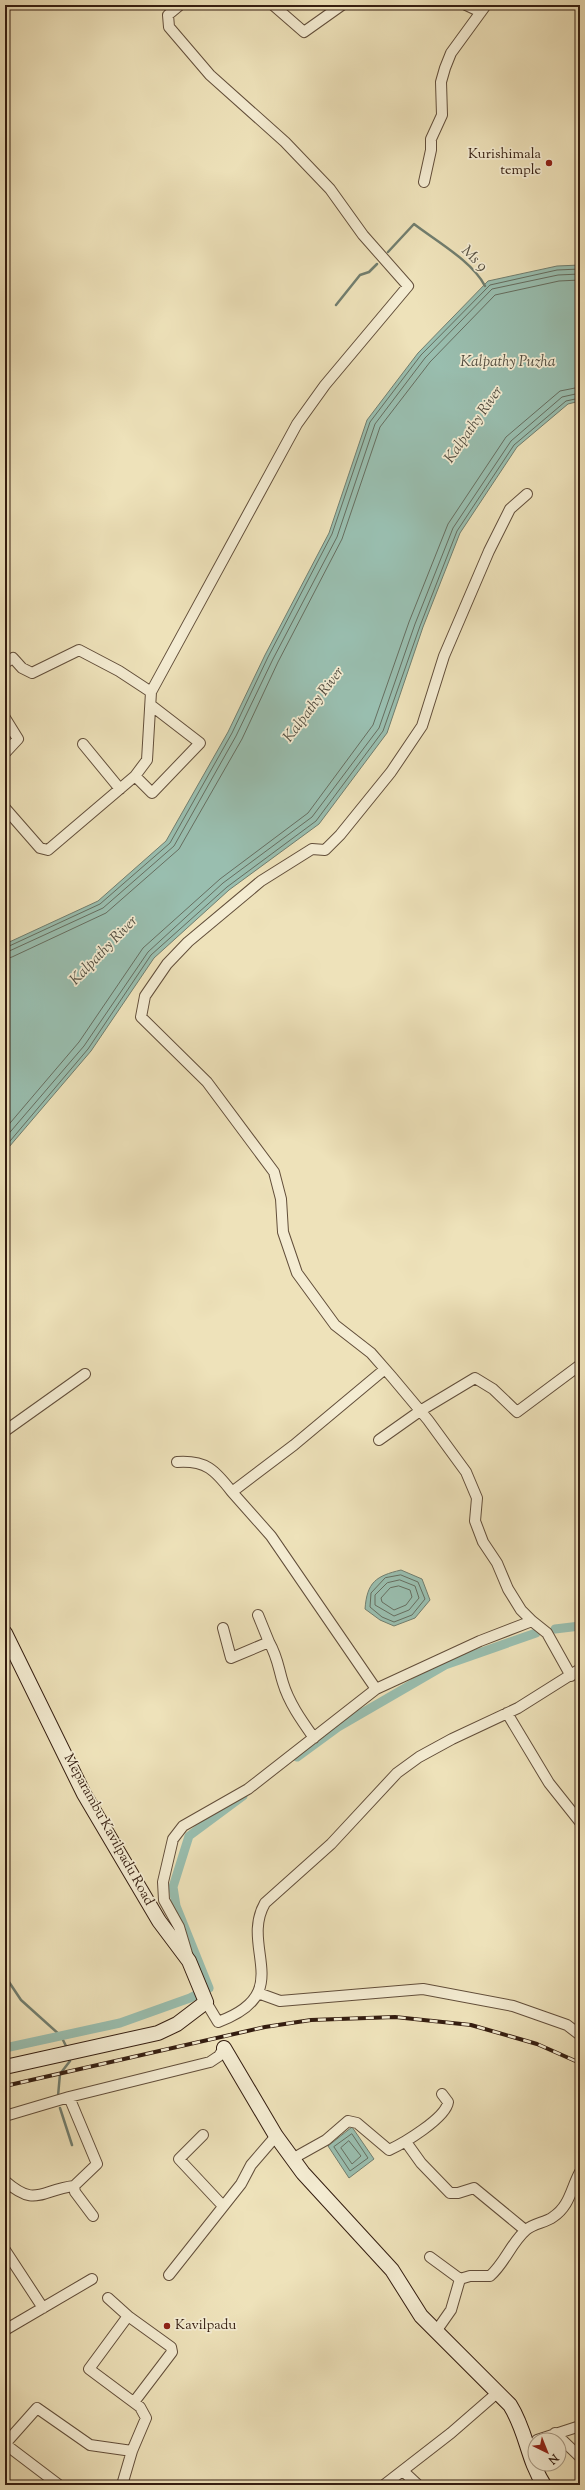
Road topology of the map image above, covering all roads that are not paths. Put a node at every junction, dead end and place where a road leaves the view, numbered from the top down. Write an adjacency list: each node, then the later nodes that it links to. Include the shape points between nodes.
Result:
1 (180, 5): 9 (street, via 168,16 169,27 210,75 285,142 330,189 363,235 408,286 325,385 297,424)
2 (272, 5): 3 (street, via 304,32)
3 (342, 5)
4 (466, 5): 5 (street)
5 (484, 9): 6 (street, via 451,53 445,68 441,82 442,115 431,139)
6 (424, 182)
7 (527, 494): 18 (street, via 510,509 489,551 444,656 422,726 391,772 325,850 312,849 261,881 188,942 167,964 145,996 142,1010 141,1017 208,1082 274,1172 281,1199 283,1232 297,1274 335,1325 371,1353)
8 (5, 663): 9 (street, via 13,658 22,668 32,673 79,650 119,671)
9 (151, 692): 10 (street)
10 (152, 706): 14 (street, via 147,760); 14 (street, via 200,743 152,793)
11 (5, 718): 13 (street, via 18,739)
12 (83, 744): 15 (street)
13 (5, 754)
14 (135, 776): 15 (street)
15 (120, 789): 16 (street, via 48,850 40,848)
16 (5, 808)
17 (580, 1365): 20 (street, via 517,1412 493,1389 475,1378)
18 (385, 1368): 20 (street); 24 (street, via 294,1445)
19 (85, 1374): 21 (street)
20 (420, 1411): 22 (street); 26 (street, via 466,1472 477,1498 475,1521 483,1542 521,1610)
21 (5, 1431)
22 (379, 1440)
23 (177, 1462): 24 (street, via 205,1465)
24 (232, 1492): 32 (street, via 271,1536)
25 (258, 1615): 29 (street)
26 (532, 1621): 31 (street, via 547,1633); 32 (street, via 480,1641)
27 (223, 1628): 29 (street, via 231,1658)
28 (5, 1633): 36 (main road, Meparambu Kavilpadu Road, via 88,1801 159,1921)
29 (269, 1642): 34 (street, via 278,1659 283,1684 290,1700)
30 (580, 1668): 31 (street)
31 (571, 1676): 33 (street)
32 (376, 1689): 34 (street)
33 (508, 1713): 35 (street, via 549,1783); 37 (street, via 452,1739 419,1757 397,1773 331,1844 265,1903 258,1915 257,1934 264,1976)
34 (314, 1738): 36 (street, via 248,1789 183,1826 173,1839 163,1882 164,1900 178,1927)
35 (580, 1822)
36 (188, 1961): 38 (main road, Meparambu Kavilpadu Road)
37 (258, 1993): 38 (street, Meparambu Kavilpadu Road, via 234,2014 218,2022); 39 (street, via 280,2001 423,1989 513,2006 566,2025)
38 (206, 2002): 41 (main road, via 177,2024 158,2033)
39 (580, 2036)
40 (224, 2048): 43 (street, via 220,2056 210,2062); 46 (main road)
41 (5, 2067)
42 (442, 2094): 47 (street, via 448,2102 448,2107)
43 (69, 2097): 44 (street); 51 (street, via 97,2164)
44 (5, 2116)
45 (203, 2136): 52 (street, via 179,2159)
46 (276, 2136): 48 (main road); 52 (street, via 251,2165 241,2184)
47 (406, 2142): 48 (street, via 389,2150 357,2123 348,2121 326,2140); 54 (street, via 421,2163 450,2193 474,2188)
48 (292, 2159): 64 (main road, via 392,2270 421,2316)
49 (580, 2172): 54 (street, via 562,2210)
50 (5, 2181): 51 (street, via 19,2193 35,2197)
51 (74, 2186): 53 (street, via 75,2192)
52 (223, 2206): 57 (street)
53 (93, 2216)
54 (526, 2230): 59 (street, via 507,2258 490,2276)
55 (5, 2250): 61 (street)
56 (430, 2257): 59 (street)
57 (169, 2275)
58 (92, 2279): 61 (street)
59 (460, 2279): 64 (street, via 451,2310)
60 (108, 2298): 62 (street)
61 (43, 2308): 63 (street)
62 (128, 2316): 66 (street, via 90,2369); 66 (street, via 171,2347 172,2352)
63 (5, 2330)
64 (437, 2330): 65 (main road)
65 (497, 2393): 69 (main road, via 510,2405); 74 (street, via 480,2410)
66 (134, 2402): 72 (street, via 146,2418)
67 (580, 2426): 68 (street)
68 (555, 2432)
69 (527, 2433)
70 (5, 2444): 72 (street, via 36,2408 90,2445); 76 (street)
71 (567, 2444): 73 (street)
72 (132, 2451): 77 (street)
73 (580, 2457)
74 (403, 2471): 78 (street); 79 (street)
75 (534, 2472): 80 (main road)
76 (59, 2485)
77 (122, 2485)
78 (384, 2485)
79 (418, 2485)
80 (544, 2485)

